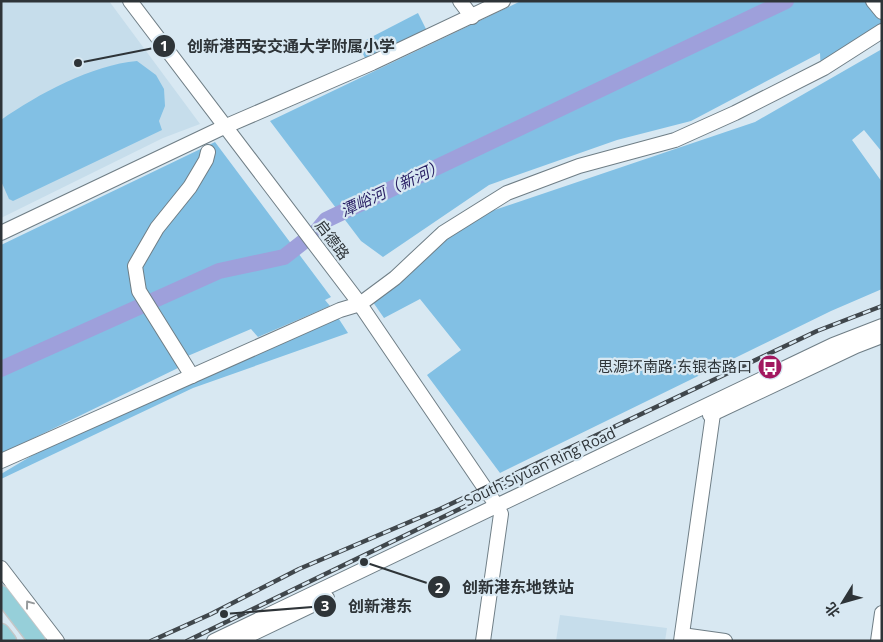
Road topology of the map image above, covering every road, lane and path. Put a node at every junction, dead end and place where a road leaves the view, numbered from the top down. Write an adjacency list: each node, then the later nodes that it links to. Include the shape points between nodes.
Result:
1 (130, 1): 8 (street, 启德路)
2 (460, 1): 6 (street)
3 (504, 1): 6 (street)
4 (873, 1): 5 (street)
5 (882, 12)
6 (472, 17): 8 (street)
7 (882, 31): 11 (street, via 824,68 675,140 579,166 507,193 443,233 395,278)
8 (224, 126): 10 (street); 11 (street, 启德路)
9 (208, 152): 14 (street, via 190,187 157,228 135,266 139,291)
10 (1, 233)
11 (358, 302): 14 (street); 17 (street, 启德路)
12 (882, 326): 15 (street, South Siyuan Ring Road, via 833,345)
13 (882, 336): 15 (street, South Siyuan Ring Road)
14 (192, 376): 16 (street)
15 (711, 410): 17 (street, South Siyuan Ring Road); 22 (street)
16 (1, 461)
17 (499, 510): 26 (street, South Siyuan Ring Road); 27 (street, South Siyuan Ring Road); 28 (street)
18 (1, 568): 25 (street, one-way to 18)
19 (1, 594): 24 (main road)
20 (882, 613): 30 (street)
21 (1, 632): 23 (main road)
22 (682, 638): 29 (street)
23 (8, 641)
24 (37, 641)
25 (57, 641)
26 (214, 641)
27 (237, 641)
28 (483, 641)
29 (725, 641)
30 (878, 641)

